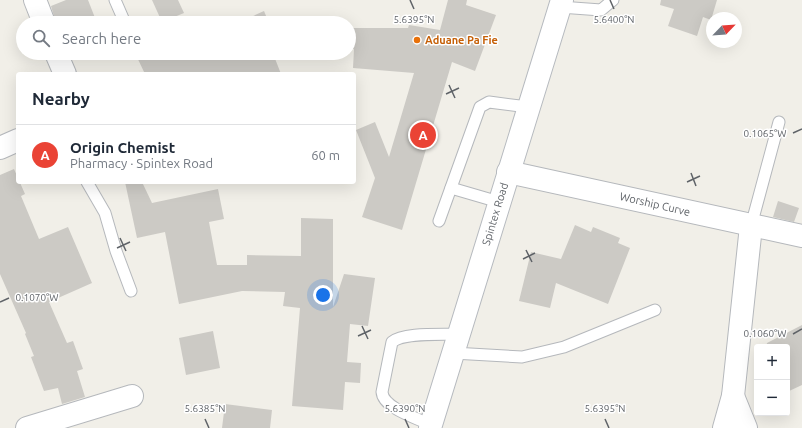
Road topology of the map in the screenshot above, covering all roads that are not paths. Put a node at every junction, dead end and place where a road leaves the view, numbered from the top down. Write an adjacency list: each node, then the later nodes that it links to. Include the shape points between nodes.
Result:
1 (35, 0): 5 (street)
2 (115, 0): 6 (lane)
3 (613, 0): 4 (lane, via 601,10)
4 (561, 3): 9 (street, Spintex Road)
5 (41, 16)
6 (122, 16)
7 (59, 60): 8 (street)
8 (64, 72)
9 (528, 107): 13 (street, Spintex Road); 15 (lane, via 489,102 480,107)
10 (779, 122): 18 (lane)
11 (16, 141): 12 (street)
12 (0, 148)
13 (508, 172): 16 (street, Spintex Road); 18 (street, Worship Curve)
14 (88, 184): 20 (lane, via 105,213)
15 (451, 188): 16 (lane); 17 (lane)
16 (499, 202): 22 (street, Spintex Road)
17 (439, 221)
18 (751, 226): 19 (street, Worship Curve); 24 (street)
19 (802, 236)
20 (131, 291)
21 (655, 310): 22 (lane, via 564,348 522,357)
22 (456, 344): 25 (street, Spintex Road); 25 (lane, via 405,336 392,342 388,354 382,398 388,404)
23 (132, 396): 26 (street)
24 (733, 396): 27 (street); 28 (street)
25 (430, 426)
26 (27, 428)
27 (724, 428)
28 (746, 428)

